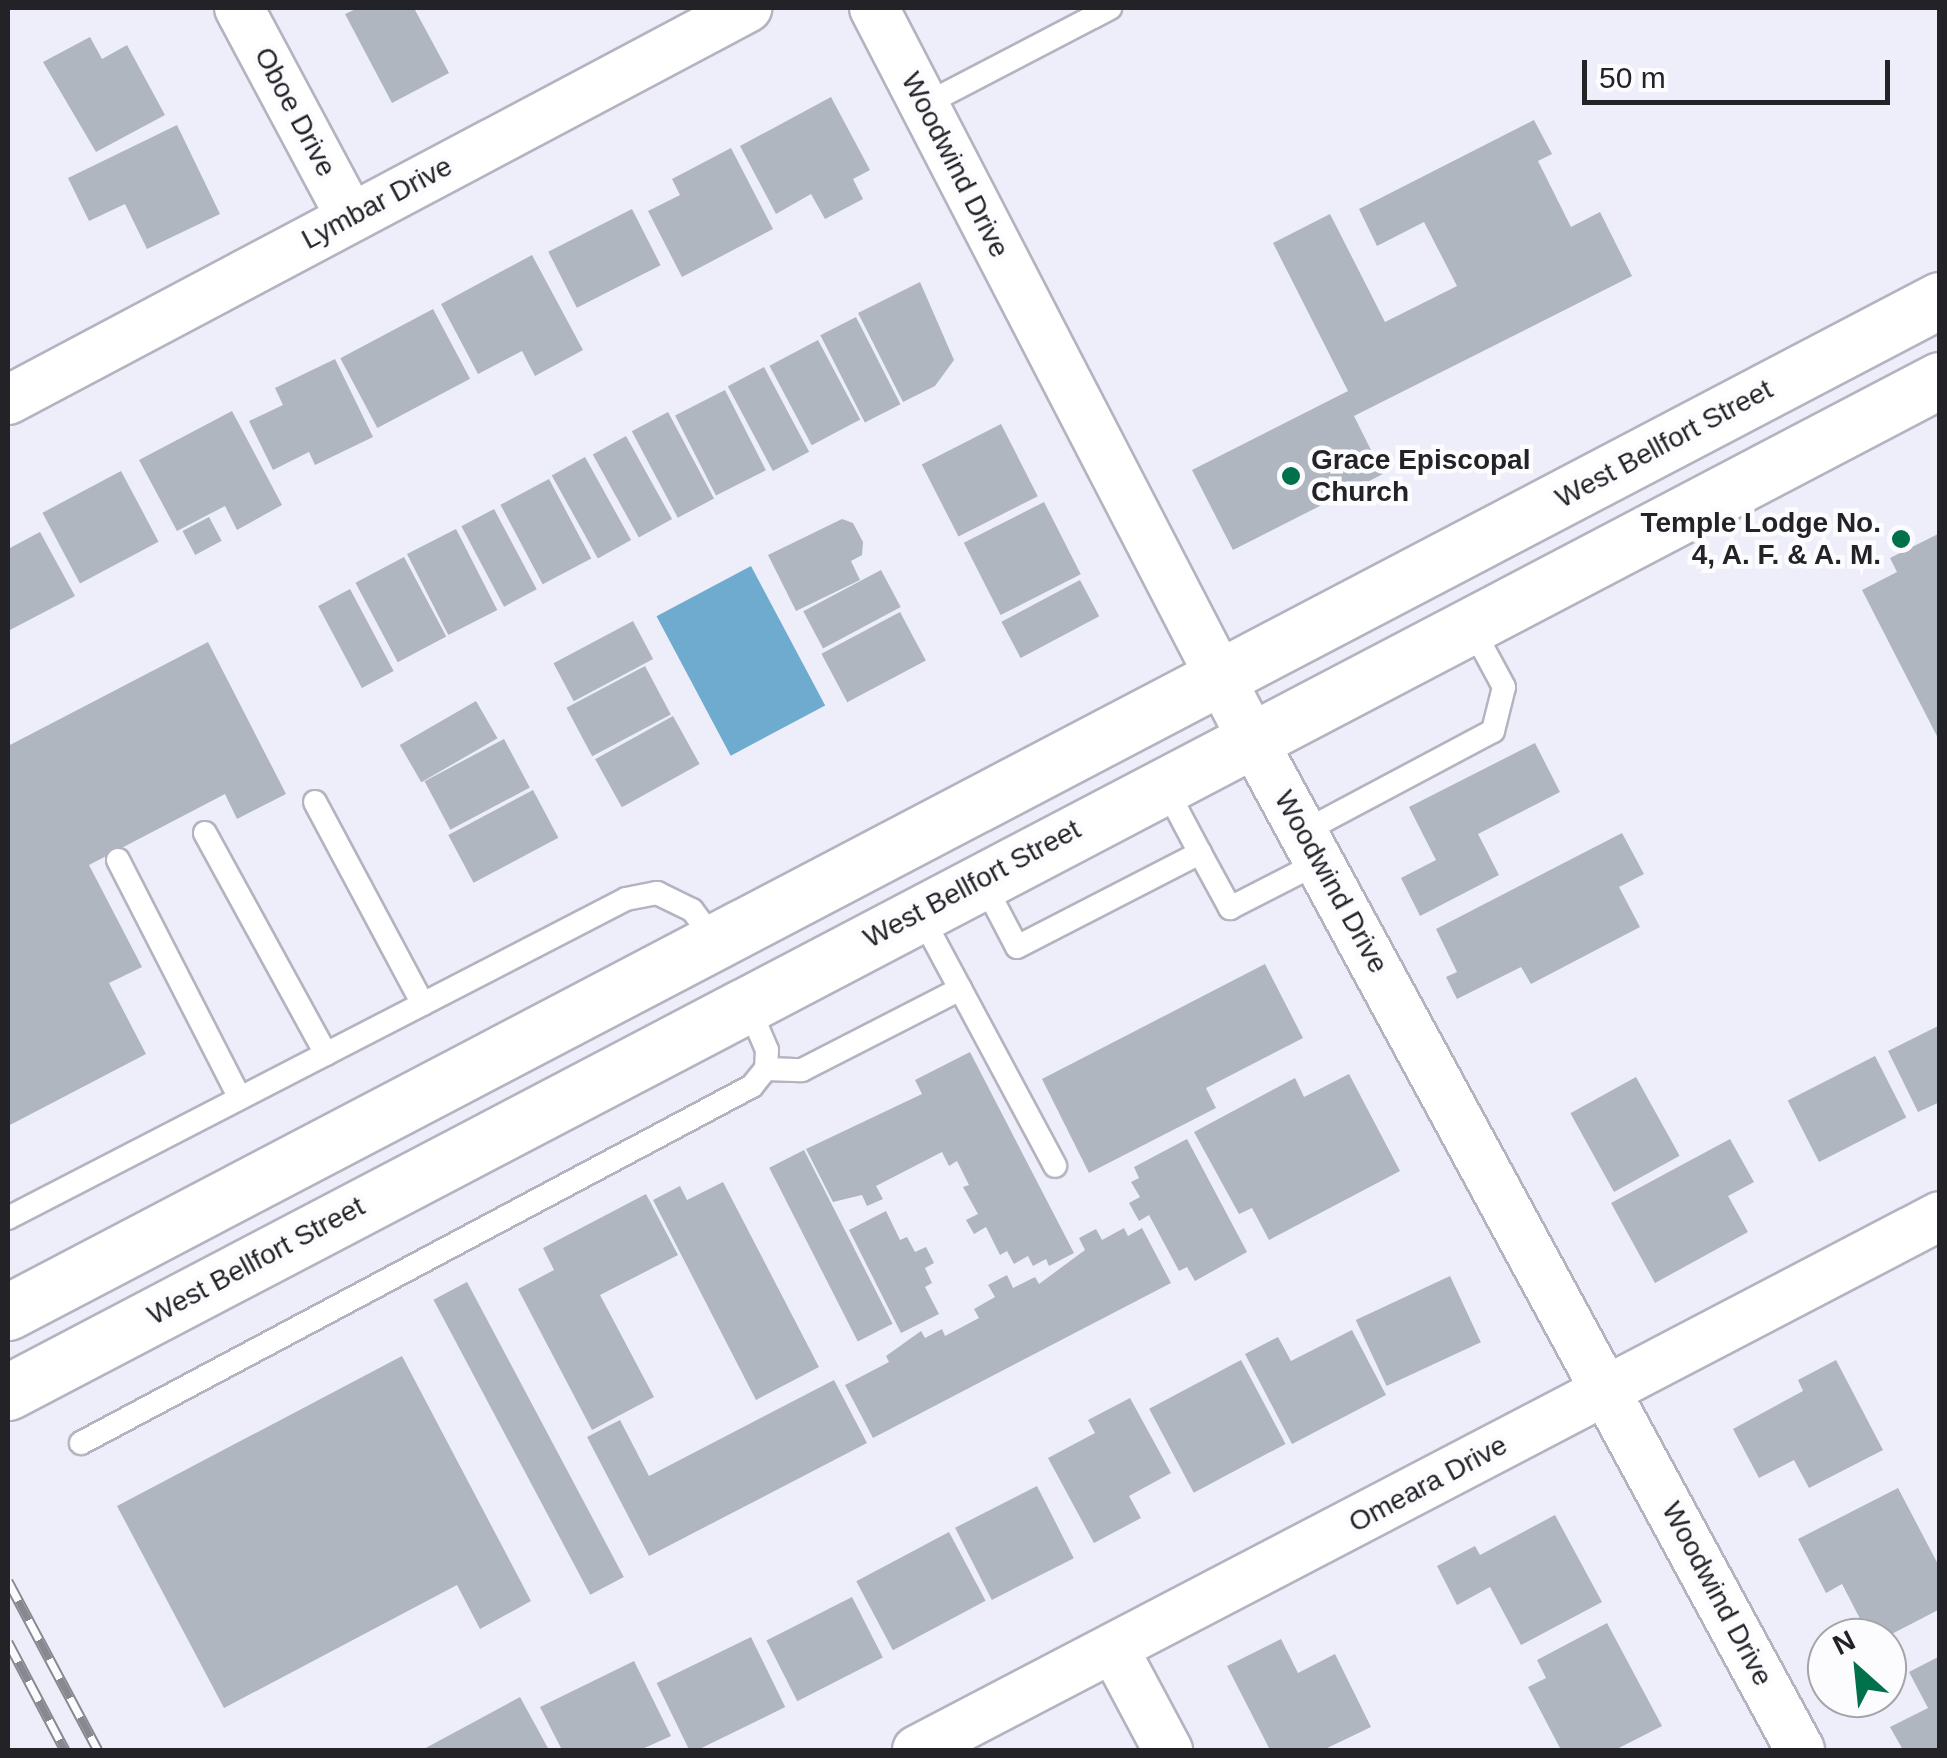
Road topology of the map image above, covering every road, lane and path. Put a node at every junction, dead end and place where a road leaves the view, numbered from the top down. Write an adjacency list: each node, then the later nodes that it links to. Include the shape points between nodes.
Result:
1 (239, 8): 6 (street, Oboe Drive)
2 (747, 8): 6 (street, Lymbar Drive)
3 (874, 8): 5 (street, Woodwind Drive)
4 (1110, 8): 5 (lane)
5 (924, 104): 13 (street, Woodwind Drive)
6 (350, 216): 9 (street, Lymbar Drive)
7 (1940, 300): 10 (main road, West Bellfort Street)
8 (1940, 380): 11 (main road, West Bellfort Street)
9 (8, 400)
10 (1728, 410): 11 (main road); 13 (main road, West Bellfort Street)
11 (1761, 475): 12 (main road, West Bellfort Street)
12 (1469, 624): 14 (main road, West Bellfort Street); 18 (lane, via 1504,687 1493,731)
13 (1220, 676): 14 (street, Woodwind Drive); 23 (main road, West Bellfort Street)
14 (1251, 737): 15 (main road, West Bellfort Street); 18 (street, Woodwind Drive)
15 (1163, 783): 19 (lane); 21 (main road, West Bellfort Street)
16 (315, 802): 26 (lane)
17 (204, 833): 27 (lane)
18 (1311, 847): 19 (lane, via 1230,908); 34 (street, Woodwind Drive)
19 (1200, 853): 21 (lane, via 1017,947)
20 (118, 860): 29 (lane)
21 (981, 879): 22 (main road, West Bellfort Street)
22 (919, 912): 24 (lane); 25 (main road, West Bellfort Street)
23 (714, 939): 25 (main road); 26 (lane, via 692,910 658,894 626,899); 33 (main road, West Bellfort Street)
24 (960, 989): 28 (lane, via 802,1070); 30 (lane)
25 (747, 1003): 28 (lane, via 768,1050); 35 (main road, West Bellfort Street)
26 (423, 1004): 27 (lane)
27 (326, 1054): 29 (lane)
28 (766, 1069): 36 (lane, via 721,1103)
29 (240, 1098): 32 (lane)
30 (1054, 1166)
31 (1940, 1216): 34 (street, Omeara Drive)
32 (8, 1218)
33 (8, 1312)
34 (1608, 1389): 37 (street, Omeara Drive); 40 (street, Woodwind Drive)
35 (8, 1392)
36 (81, 1442)
37 (1114, 1649): 38 (street, Omeara Drive); 39 (street)
38 (917, 1750)
39 (1168, 1750)
40 (1800, 1750)

